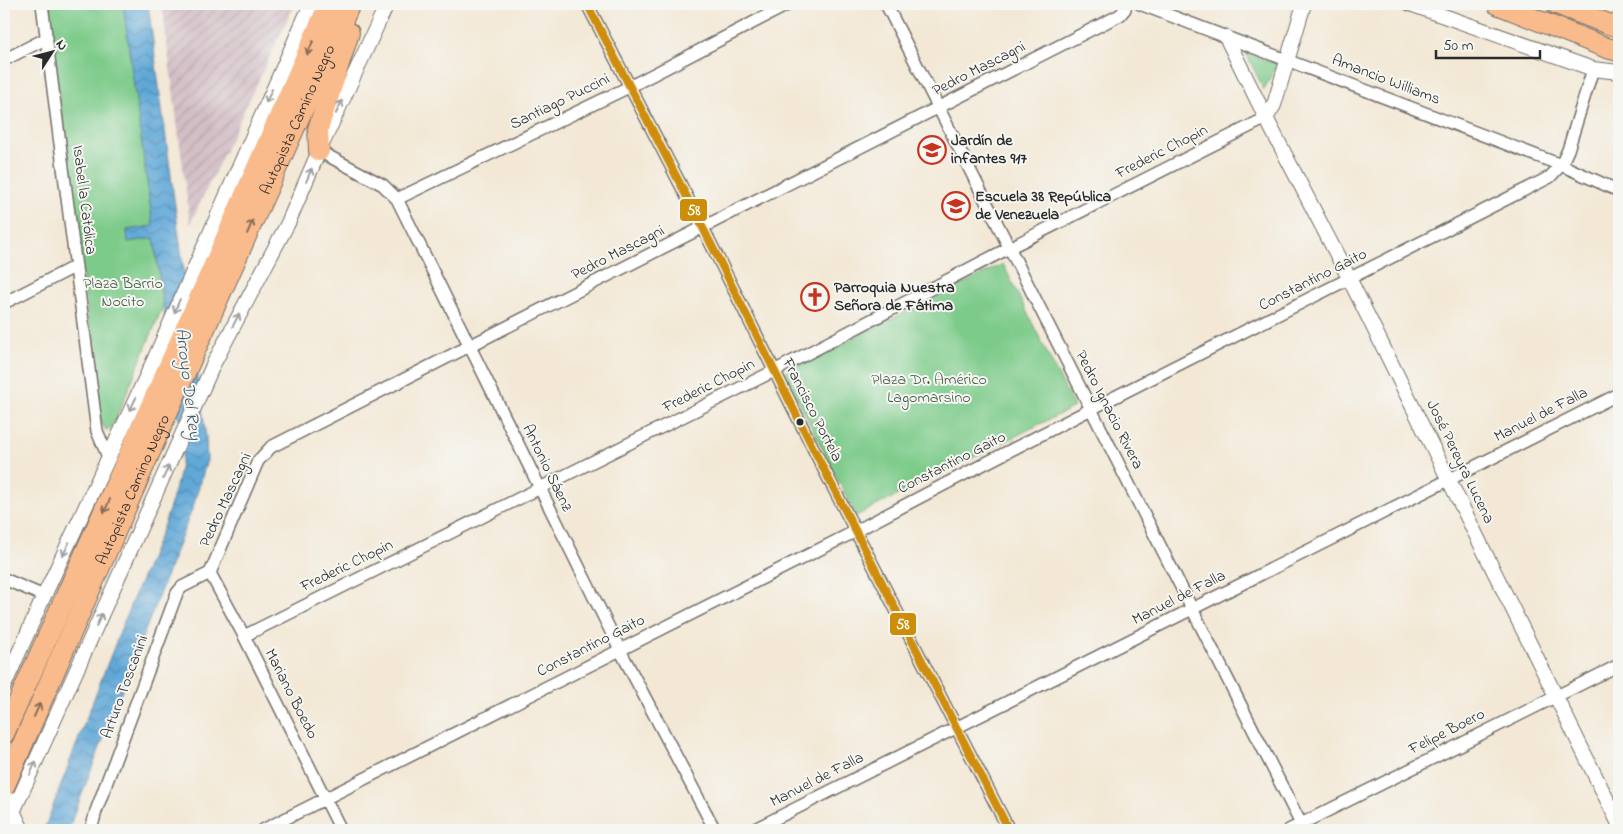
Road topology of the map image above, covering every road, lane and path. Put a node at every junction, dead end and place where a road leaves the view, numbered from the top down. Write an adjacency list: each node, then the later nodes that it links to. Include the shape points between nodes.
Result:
1 (42, 4): 18 (street, Isabel la Católica)
2 (311, 4): 33 (street, one-way to 33)
3 (330, 4): 33 (highway, Autopista Camino Negro, one-way to 33)
4 (350, 4): 33 (highway, Autopista Camino Negro, one-way to 4)
5 (358, 4): 27 (highway, via 318,129)
6 (387, 4): 27 (street, one-way to 6)
7 (587, 4): 24 (street, Francisco Portela)
8 (789, 4): 24 (street, Santiago Puccini)
9 (886, 4): 25 (street, Pedro Ignacio Rivera)
10 (1126, 4): 25 (street, Pedro Mascagni, via 1120,15)
11 (1140, 4): 17 (street, Amancio Williams)
12 (1304, 4): 20 (street)
13 (1410, 4): 22 (street)
14 (1497, 4): 19 (highway)
15 (1556, 4): 16 (highway)
16 (1619, 26)
17 (1226, 37): 20 (street, Amancio Williams); 26 (street, José Pereyra Lucena)
18 (46, 38): 21 (street); 34 (street, Isabel la Católica)
19 (1619, 51)
20 (1287, 59): 26 (street, via 1274,105); 28 (street, Amancio Williams)
21 (4, 60)
22 (1593, 69): 23 (street); 28 (street, Constantino Gaito)
23 (1619, 72)
24 (629, 87): 30 (street, Santiago Puccini); 31 (street, Francisco Portela)
25 (939, 107): 31 (street, Pedro Mascagni); 32 (street, Pedro Ignacio Rivera)
26 (1266, 118): 32 (street, Frederic Chopin); 35 (street, José Pereyra Lucena)
27 (319, 151): 30 (street, Antonio Sáenz, via 383,185); 59 (street, one-way to 27, via 214,363 288,223)
28 (1561, 165): 29 (street, Amancio Williams); 35 (street, Constantino Gaito, via 1550,176)
29 (1619, 191)
30 (397, 199): 37 (street, Antonio Sáenz)
31 (703, 228): 37 (street, Pedro Mascagni); 38 (street, Francisco Portela)
32 (1009, 248): 38 (street, Frederic Chopin); 40 (street, Pedro Ignacio Rivera)
33 (214, 265): 41 (street, one-way to 41, via 154,360); 55 (highway, Autopista Camino Negro, one-way to 55); 56 (highway, Autopista Camino Negro, one-way to 33, via 164,420)
34 (76, 266): 36 (street); 41 (street, Isabel la Católica, via 97,431)
35 (1350, 280): 40 (street, Constantino Gaito); 42 (street, José Pereyra Lucena)
36 (4, 303)
37 (469, 346): 43 (street, Antonio Sáenz); 45 (street, Pedro Mascagni, via 271,447 258,461)
38 (774, 371): 43 (street, Frederic Chopin); 44 (street, Francisco Portela)
39 (1619, 394): 42 (street, Manuel de Falla)
40 (1091, 410): 44 (street, Constantino Gaito); 48 (street, Pedro Ignacio Rivera)
41 (108, 457): 47 (street, one-way to 47)
42 (1450, 479): 48 (street, Manuel de Falla); 53 (street, José Pereyra Lucena)
43 (539, 489): 49 (street, Frederic Chopin); 50 (street, Antonio Sáenz)
44 (856, 531): 50 (street, Constantino Gaito); 54 (street, Francisco Portela)
45 (210, 574): 49 (street, Mariano Boedo); 64 (street, Arturo Toscanini, via 182,587 177,593)
46 (4, 579): 47 (street)
47 (44, 596): 52 (street)
48 (1192, 610): 54 (street, Manuel de Falla); 61 (street, Pedro Ignacio Rivera)
49 (244, 636): 58 (street, Mariano Boedo)
50 (620, 650): 58 (street, Constantino Gaito); 67 (street, Antonio Sáenz)
51 (1619, 664): 53 (street, Felipe Boero)
52 (4, 686)
53 (1555, 696): 60 (street, José Pereyra Lucena); 61 (street, Felipe Boero)
54 (958, 728): 68 (street, Manuel de Falla); 69 (street, Francisco Portela)
55 (4, 734)
56 (4, 787)
57 (4, 792): 59 (street)
58 (325, 799): 65 (street, Constantino Gaito); 66 (street, Mariano Boedo)
59 (13, 812): 62 (street); 63 (street)
60 (1619, 824)
61 (1303, 827): 70 (street, Felipe Boero)
62 (5, 830)
63 (22, 830)
64 (91, 830)
65 (263, 830)
66 (341, 830)
67 (715, 830)
68 (754, 830)
69 (1010, 830)
70 (1289, 830)

